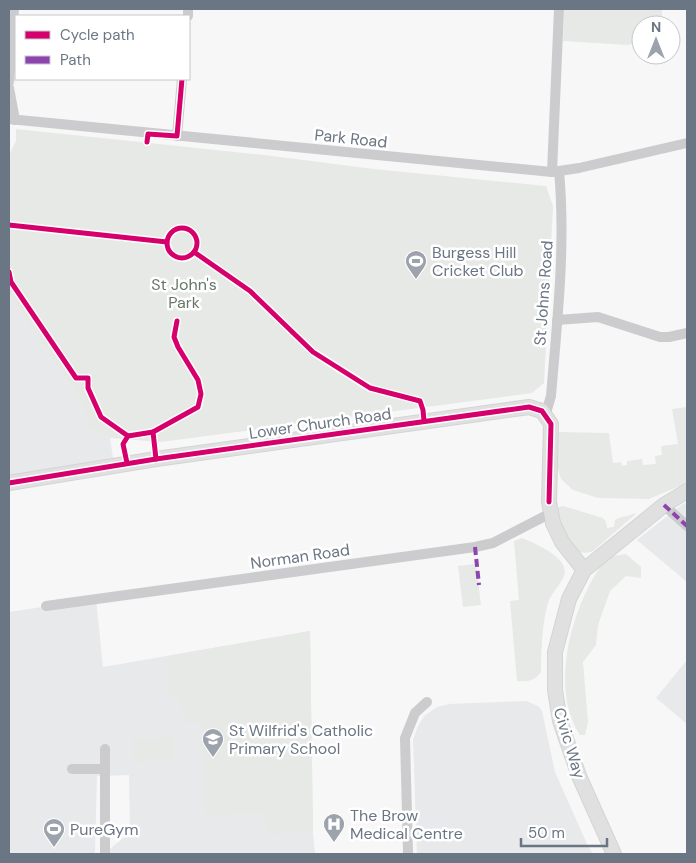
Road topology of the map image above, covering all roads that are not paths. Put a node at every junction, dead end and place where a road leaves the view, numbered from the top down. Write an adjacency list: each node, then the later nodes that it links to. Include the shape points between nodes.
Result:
1 (14, 9): 4 (street)
2 (559, 9): 9 (street, St Johns Road)
3 (182, 80): 7 (street)
4 (9, 82)
5 (9, 88): 6 (street)
6 (12, 120): 7 (street, Park Road)
7 (177, 136): 9 (street, Park Road)
8 (687, 143): 9 (street, Park Road)
9 (556, 172): 10 (street, St Johns Road, via 562,195)
10 (557, 320): 11 (street, via 598,317 660,337); 12 (street, St Johns Road, via 551,396)
11 (687, 333)
12 (546, 416): 13 (street, Lower Church Road, via 542,411 529,407 146,460); 16 (street, via 551,424)
13 (9, 483)
14 (687, 491): 15 (street)
15 (664, 505): 17 (street); 18 (street)
16 (551, 513): 18 (street, via 562,542); 19 (street, Norman Road, via 493,543 474,547)
17 (687, 526)
18 (584, 570): 26 (street, Civic Way, via 569,599 561,626 555,652 555,690 570,753)
19 (46, 606)
20 (427, 702): 25 (street, via 415,713 405,738)
21 (105, 749): 23 (street)
22 (72, 769): 23 (street)
23 (105, 769): 24 (street)
24 (105, 854)
25 (408, 854)
26 (614, 854)

